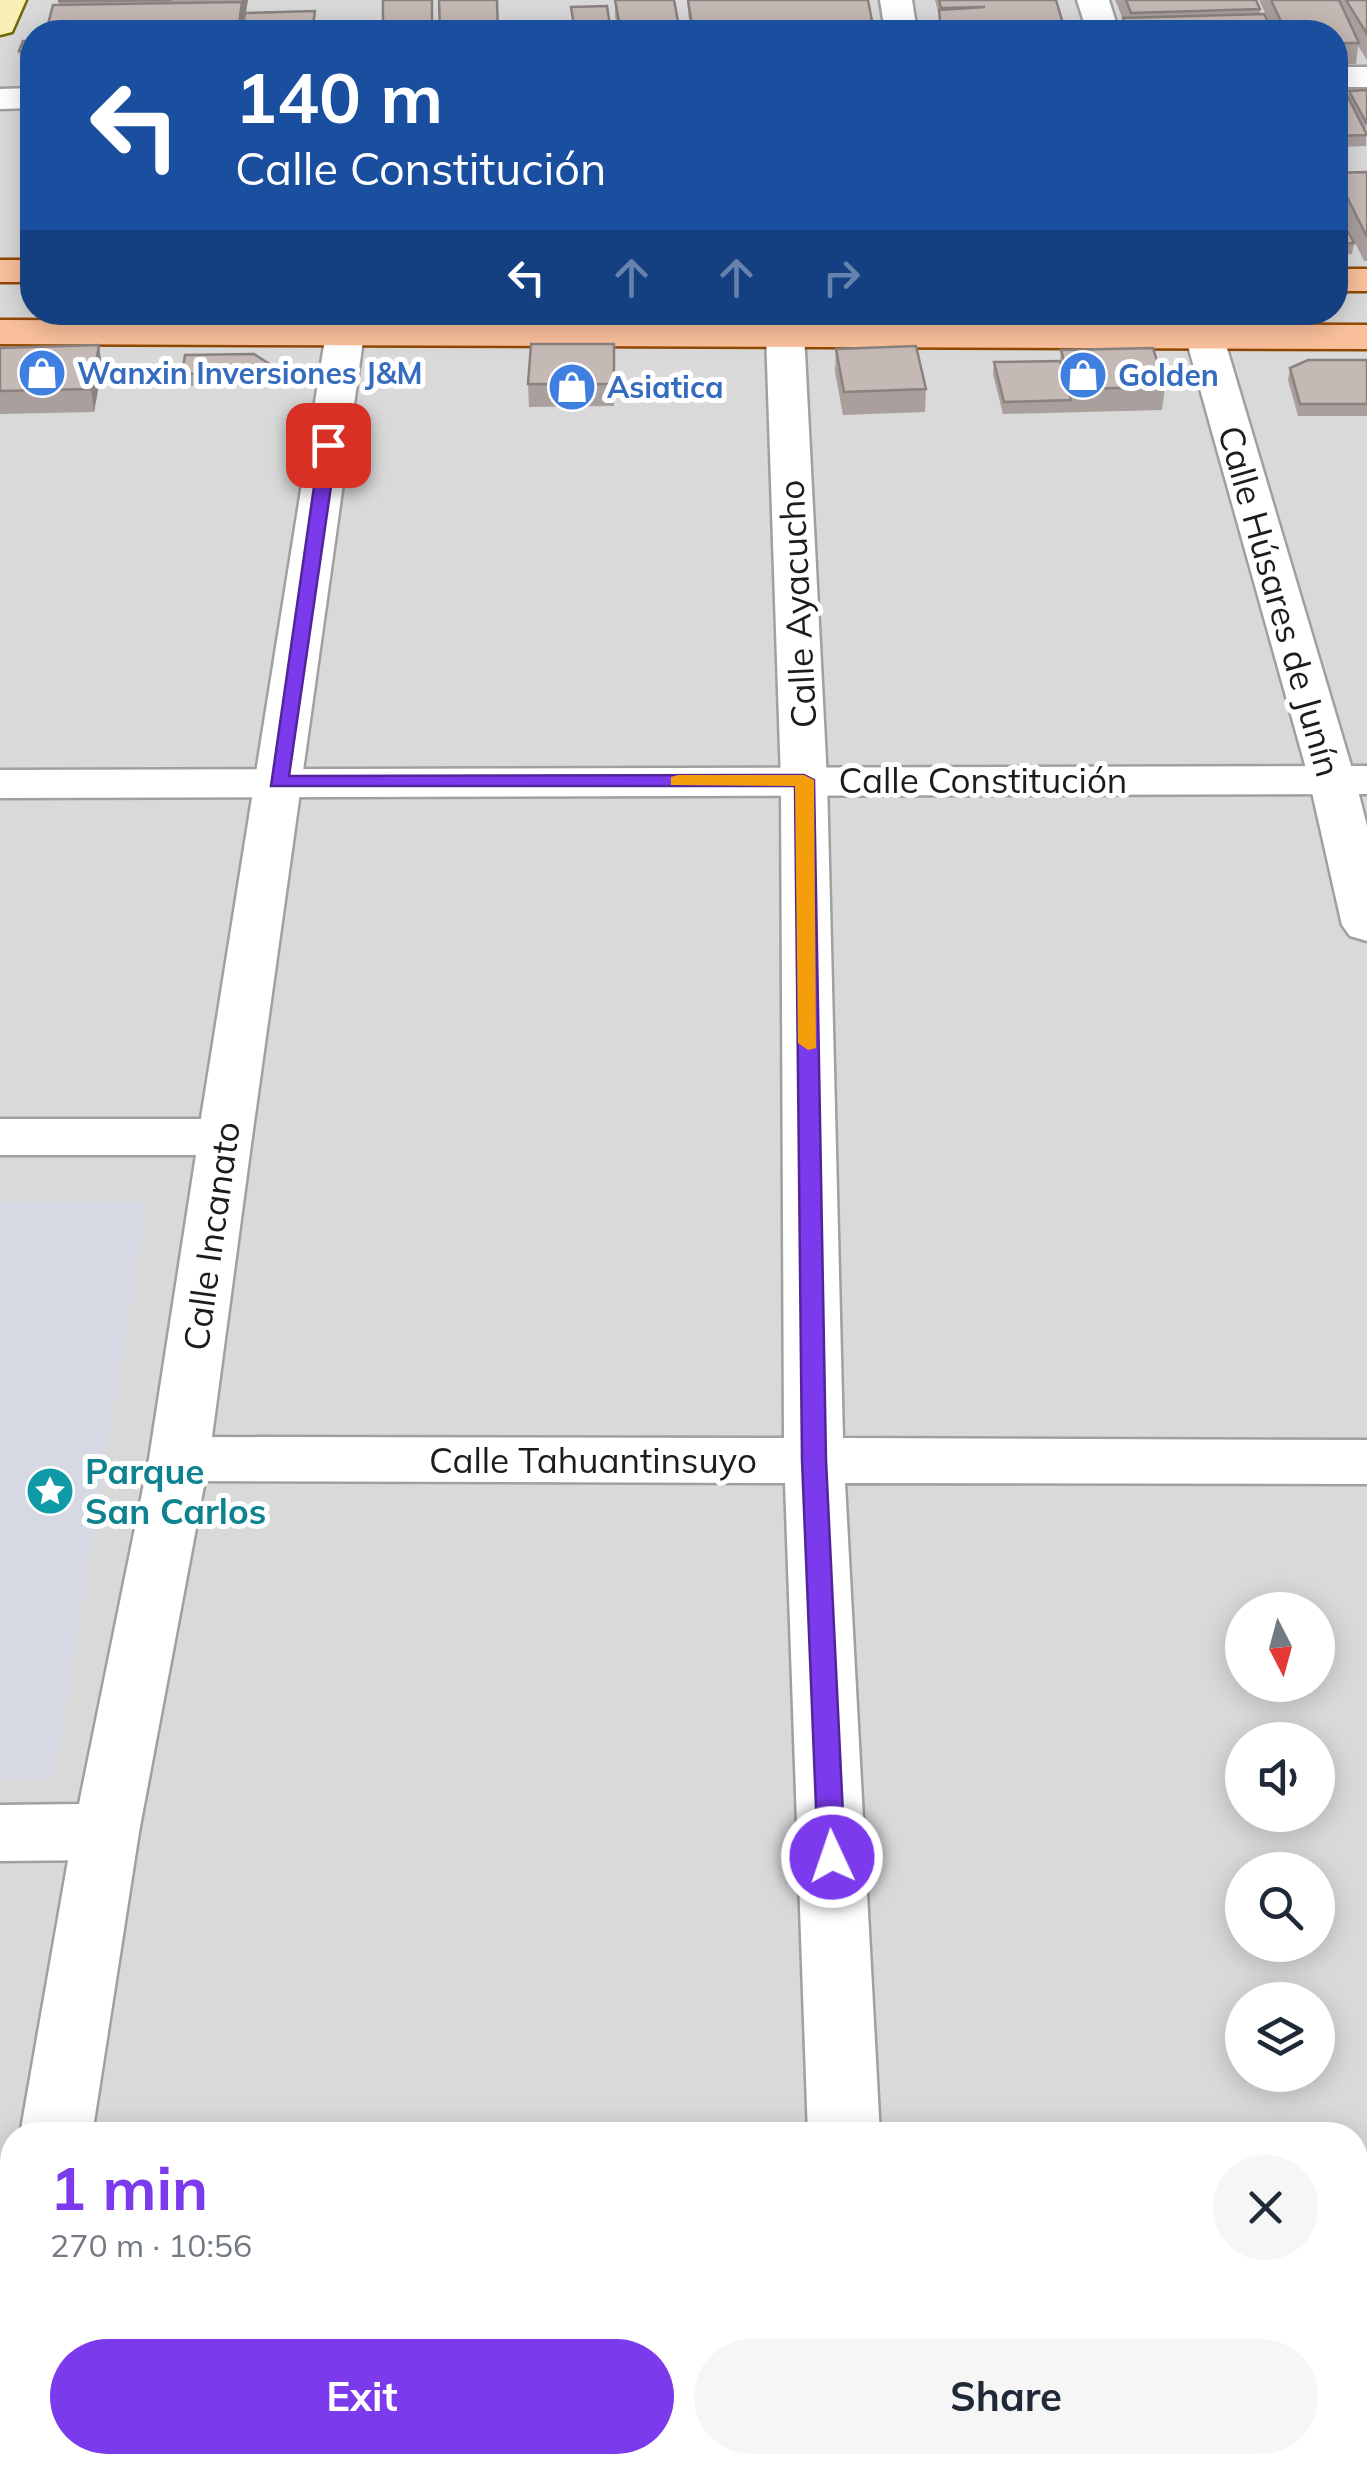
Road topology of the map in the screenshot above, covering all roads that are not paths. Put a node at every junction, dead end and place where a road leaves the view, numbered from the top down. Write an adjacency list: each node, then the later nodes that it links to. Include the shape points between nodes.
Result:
1 (10, 0): 2 (main road)
2 (0, 25)
3 (1056, 325): 7 (main road)
4 (1100, 325): 8 (main road)
5 (0, 332): 6 (main road)
6 (345, 333): 7 (main road); 12 (street, Calle Incanato)
7 (785, 333): 11 (street, Calle Ayacucho)
8 (1204, 336): 9 (main road); 10 (street, Calle Húsares de Junín)
9 (1367, 337)
10 (1349, 779): 11 (street, Calle Constitución); 14 (street, Calle Húsares de Junín)
11 (804, 780): 12 (street, Calle Constitución); 18 (street, Calle Ayacucho)
12 (278, 782): 13 (street, Calle Constitución); 16 (street, Calle Incanato)
13 (0, 784)
14 (1367, 925)
15 (0, 1136): 16 (street)
16 (225, 1136): 17 (street, Calle Incanato)
17 (179, 1459): 18 (street, Calle Tahuantinsuyo); 21 (street, Calle Incanato)
18 (814, 1460): 19 (street, Calle Tahuantinsuyo); 23 (street, Calle Ayacucho)
19 (1367, 1462)
20 (0, 1832): 21 (street)
21 (106, 1832): 22 (street, Calle Incanato)
22 (58, 2122)
23 (843, 2122)

